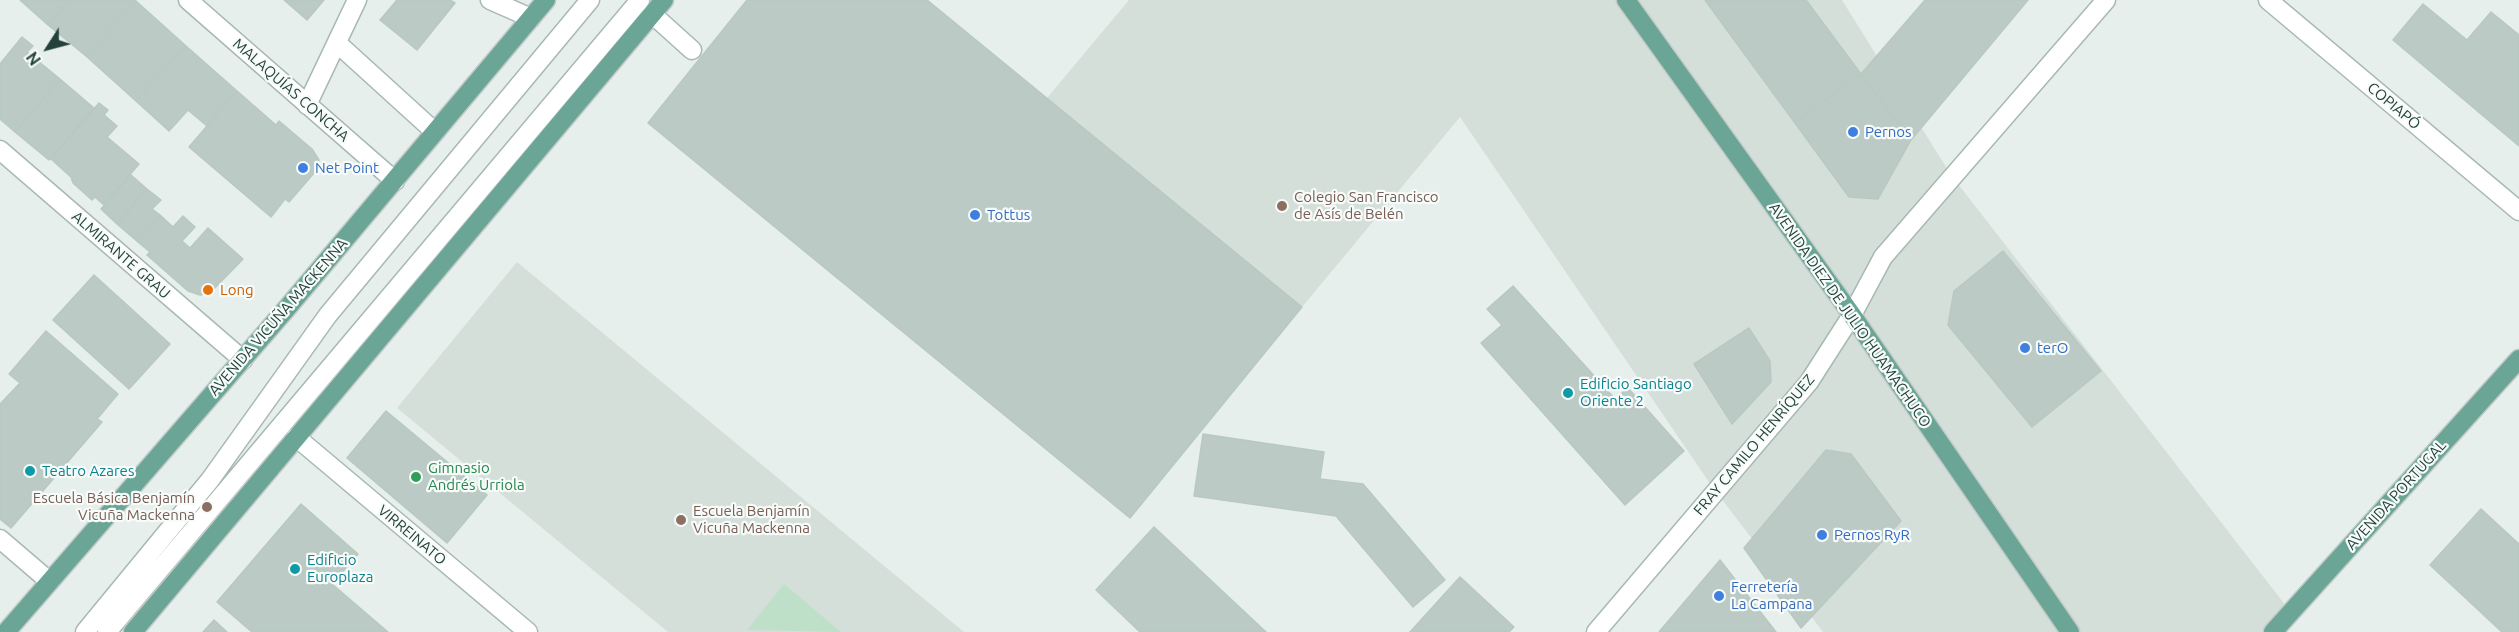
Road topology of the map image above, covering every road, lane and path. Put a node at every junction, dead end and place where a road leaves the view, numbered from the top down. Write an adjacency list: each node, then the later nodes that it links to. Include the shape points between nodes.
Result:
1 (188, 0): 14 (street, MALAQUÍAS CONCHA)
2 (357, 0): 12 (street)
3 (490, 0): 11 (street)
4 (546, 0): 11 (main road, AVENIDA VICUÑA MACKENNA)
5 (590, 0): 26 (street, via 328,315 210,480)
6 (640, 0): 27 (street)
7 (1626, 0): 19 (main road, AVENIDA DIEZ DE JULIO HUAMACHUCO)
8 (2106, 0): 19 (street, FRAY CAMILO HENRÍQUEZ, via 1883,257)
9 (2268, 0): 18 (street, COPIAPÓ)
10 (658, 7): 13 (street); 22 (main road)
11 (531, 18): 15 (main road, AVENIDA VICUÑA MACKENNA)
12 (337, 43): 14 (street); 15 (street)
13 (692, 50)
14 (307, 105): 17 (street, MALAQUÍAS CONCHA)
15 (435, 132): 17 (main road, AVENIDA VICUÑA MACKENNA)
16 (0, 150): 21 (street, ALMIRANTE GRAU)
17 (395, 181): 21 (main road, AVENIDA VICUÑA MACKENNA)
18 (2519, 211)
19 (1852, 315): 30 (street, FRAY CAMILO HENRÍQUEZ, via 1809,382); 31 (main road, AVENIDA DIEZ DE JULIO HUAMACHUCO)
20 (2519, 359): 32 (main road, AVENIDA PORTUGAL)
21 (243, 360): 24 (main road, AVENIDA VICUÑA MACKENNA)
22 (296, 438): 28 (main road); 29 (street, VIRREINATO)
23 (0, 539): 24 (street)
24 (48, 581): 25 (main road, AVENIDA VICUÑA MACKENNA)
25 (6, 632)
26 (85, 632)
27 (108, 632)
28 (133, 632)
29 (528, 632)
30 (1596, 632)
31 (2070, 632)
32 (2273, 632)

